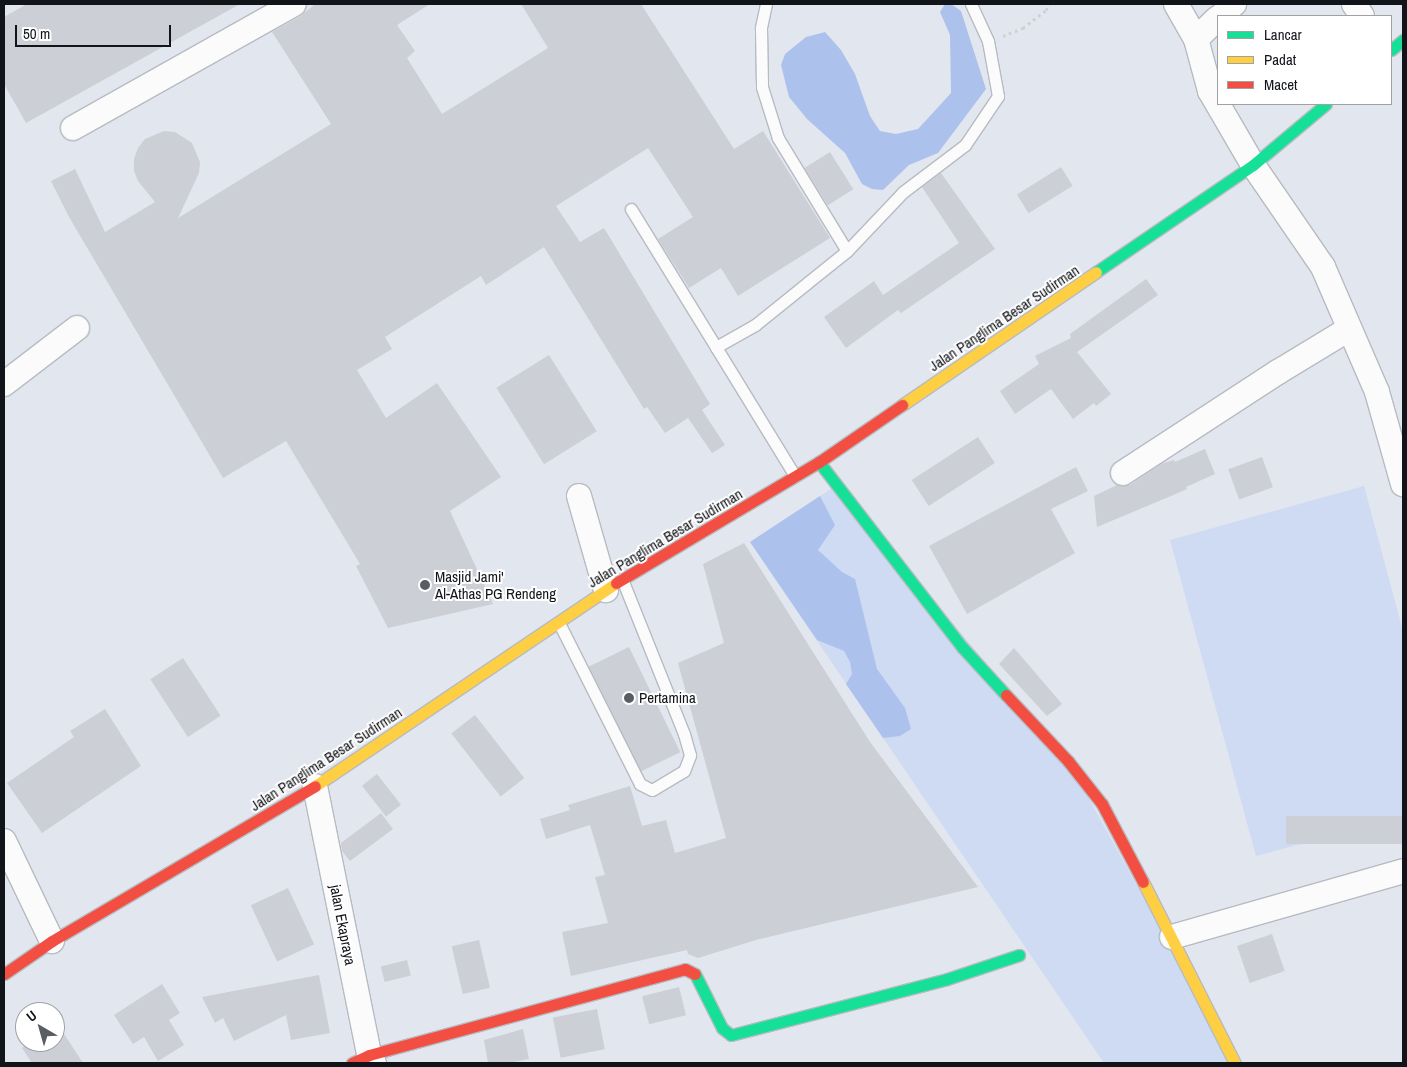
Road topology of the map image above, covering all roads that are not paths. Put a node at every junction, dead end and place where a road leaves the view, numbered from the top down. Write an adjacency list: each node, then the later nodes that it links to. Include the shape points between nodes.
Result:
1 (294, 4): 16 (street)
2 (766, 4): 19 (lane, via 761,28 762,87 778,138)
3 (971, 4): 19 (lane, via 988,41 998,96 965,145 903,192)
4 (1176, 4): 10 (street)
5 (1234, 4): 7 (street)
6 (1354, 4): 8 (street)
7 (1221, 15)
8 (1361, 15)
9 (1217, 19): 10 (street)
10 (1196, 39): 13 (street, via 1210,91)
11 (1403, 40): 12 (main road)
12 (1392, 49)
13 (1217, 103)
14 (1218, 105): 17 (street)
15 (1325, 105): 17 (main road, Jalan Panglima Besar Sudirman)
16 (74, 128)
17 (1253, 165): 21 (street, via 1323,267); 24 (main road, Jalan Panglima Besar Sudirman)
18 (631, 209): 22 (lane)
19 (847, 251): 22 (lane, via 755,324)
20 (77, 328): 23 (street)
21 (1349, 329): 25 (street); 27 (street, via 1377,392)
22 (716, 347): 26 (lane)
23 (4, 384)
24 (819, 462): 26 (main road, Jalan Panglima Besar Sudirman); 34 (main road, via 962,647 1068,761 1102,804)
25 (1123, 474)
26 (796, 477): 29 (main road, Jalan Panglima Besar Sudirman)
27 (1403, 484)
28 (579, 496): 29 (street)
29 (614, 584): 30 (main road, Jalan Panglima Besar Sudirman); 30 (lane, via 684,734 690,755 684,771 652,790 640,784)
30 (559, 623): 31 (main road, Jalan Panglima Besar Sudirman)
31 (315, 786): 35 (main road, Jalan Panglima Besar Sudirman); 38 (street, jalan Ekapraya)
32 (4, 841): 35 (street)
33 (1403, 871): 34 (street)
34 (1172, 937): 39 (main road)
35 (52, 941): 37 (main road, Jalan Panglima Besar Sudirman)
36 (1019, 955): 38 (main road, via 947,979 731,1035 722,1028 695,974 685,969)
37 (4, 974)
38 (365, 1061)
39 (1235, 1063)

